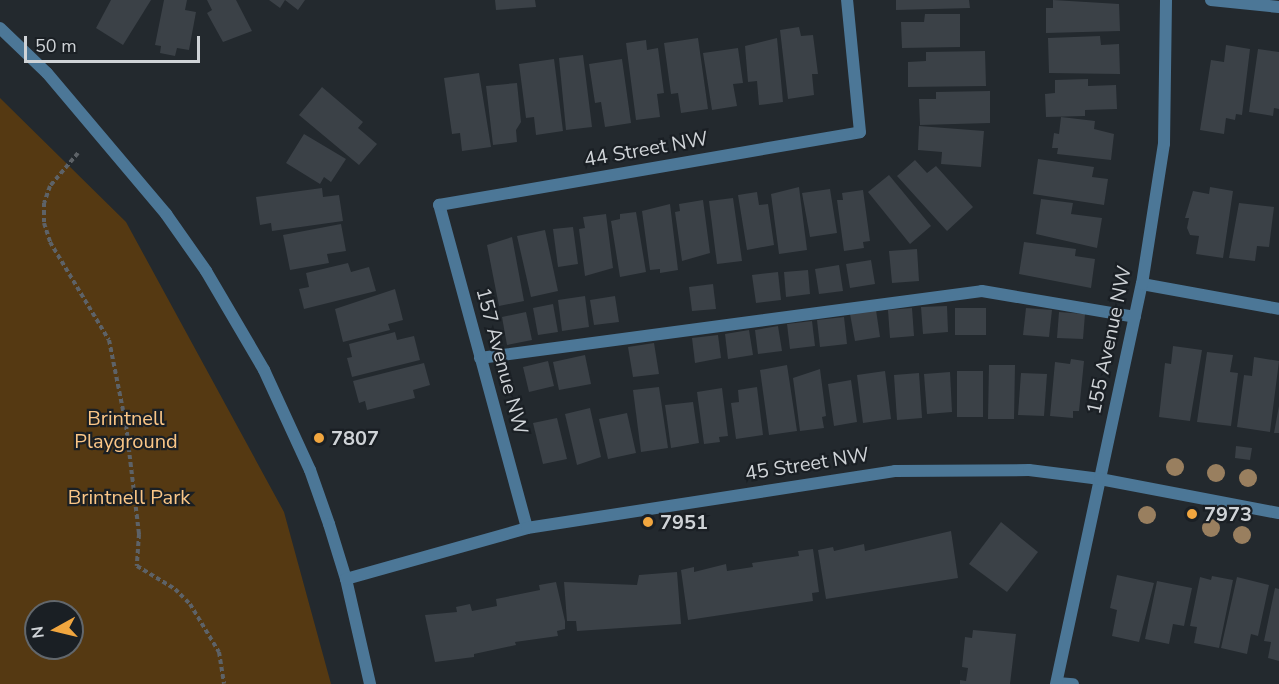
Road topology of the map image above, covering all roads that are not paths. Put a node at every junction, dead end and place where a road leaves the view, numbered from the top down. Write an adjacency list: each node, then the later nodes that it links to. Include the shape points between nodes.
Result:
1 (847, 0): 6 (street, 44 Street NW, via 860,132)
2 (1166, 0): 7 (street, 155 Avenue NW, via 1164,144)
3 (1211, 0): 4 (street)
4 (1279, 7)
5 (0, 28): 14 (street, via 47,73 119,155 206,270 288,418)
6 (439, 205): 10 (street, 157 Avenue NW)
7 (1142, 284): 8 (street); 9 (street, 155 Avenue NW)
8 (1279, 309)
9 (1134, 317): 10 (street, via 982,291); 11 (street, 155 Avenue NW)
10 (480, 358): 13 (street, 157 Avenue NW)
11 (1100, 479): 12 (street, 45 Street NW); 13 (street, 45 Street NW, via 995,469 895,471); 15 (street, 155 Avenue NW)
12 (1279, 513)
13 (527, 528): 14 (street, 45 Street NW)
14 (346, 579): 16 (street)
15 (1056, 683): 17 (street)
16 (370, 684)
17 (1073, 684)

